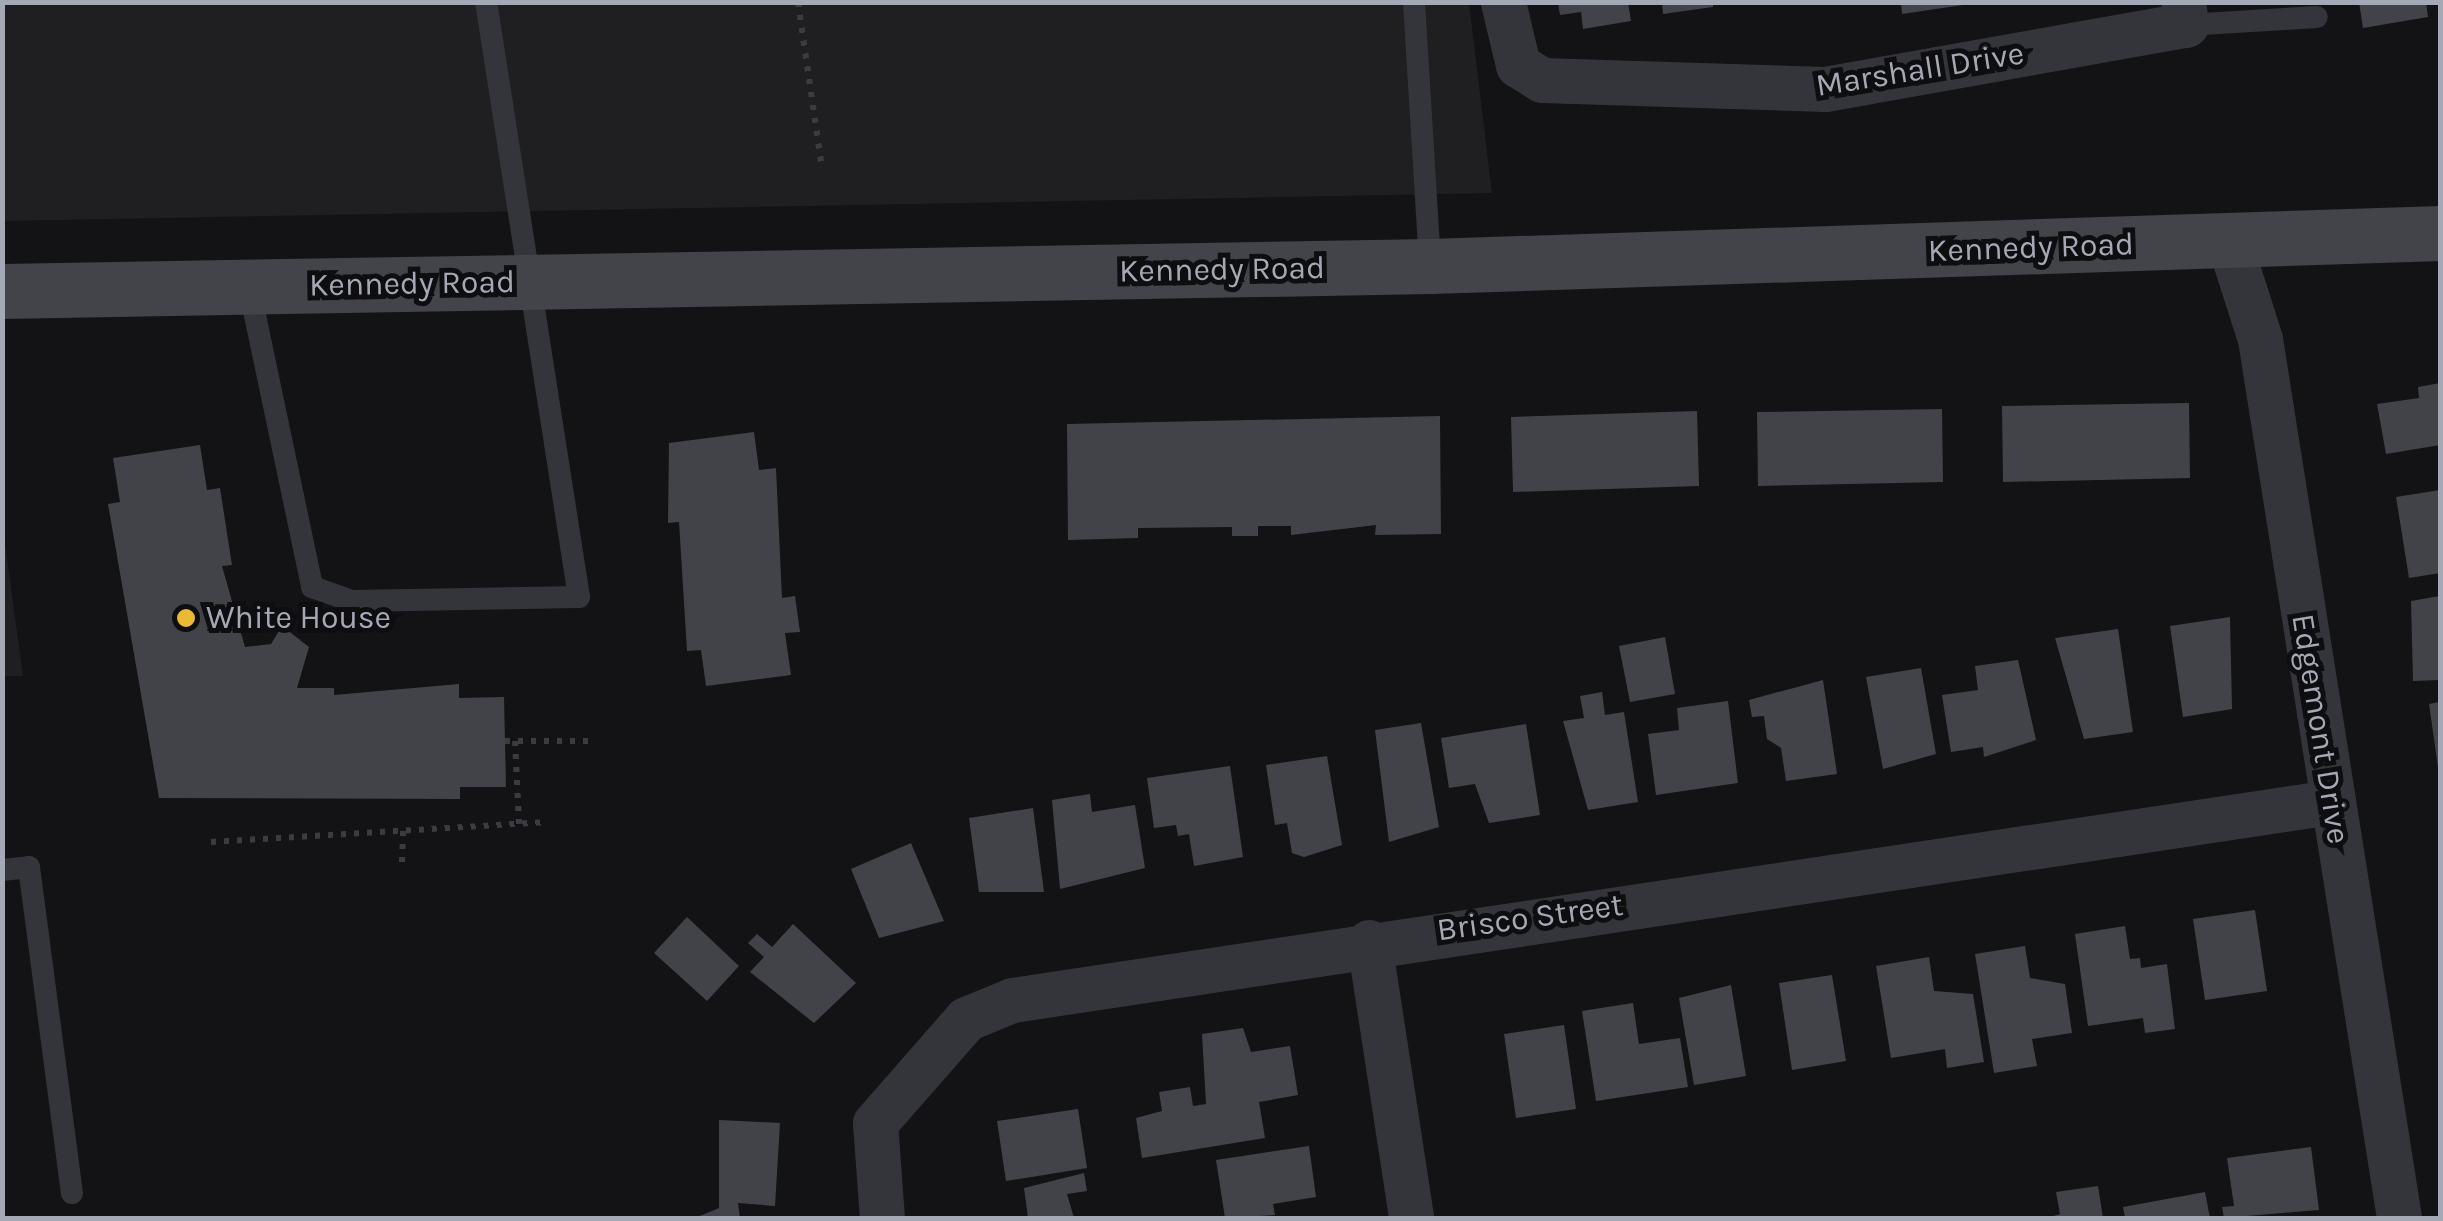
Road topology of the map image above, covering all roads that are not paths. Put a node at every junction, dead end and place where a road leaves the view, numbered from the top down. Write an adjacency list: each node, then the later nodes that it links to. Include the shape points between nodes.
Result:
1 (486, 2): 9 (lane)
2 (1414, 2): 8 (lane)
3 (1503, 2): 4 (street, Marshall Drive, via 1518,66 1542,80 1825,89)
4 (2184, 14): 5 (lane)
5 (2317, 17)
6 (2440, 234): 7 (main road, Kennedy Road)
7 (2229, 242): 8 (main road, Kennedy Road); 12 (street, Edgemont Drive, via 2260,339)
8 (1430, 266): 9 (main road, Kennedy Road)
9 (524, 282): 10 (main road, Kennedy Road); 10 (lane, via 578,597 352,600 312,588)
10 (249, 287): 11 (main road, Kennedy Road)
11 (2, 291)
12 (2331, 802): 14 (street, Brisco Street); 18 (street, Edgemont Drive)
13 (2, 870): 15 (lane, via 29,868)
14 (1369, 942): 16 (street, Brisco Street, via 1012,1000 966,1019 876,1124); 17 (street)
15 (72, 1194)
16 (882, 1218)
17 (1411, 1218)
18 (2399, 1218)

